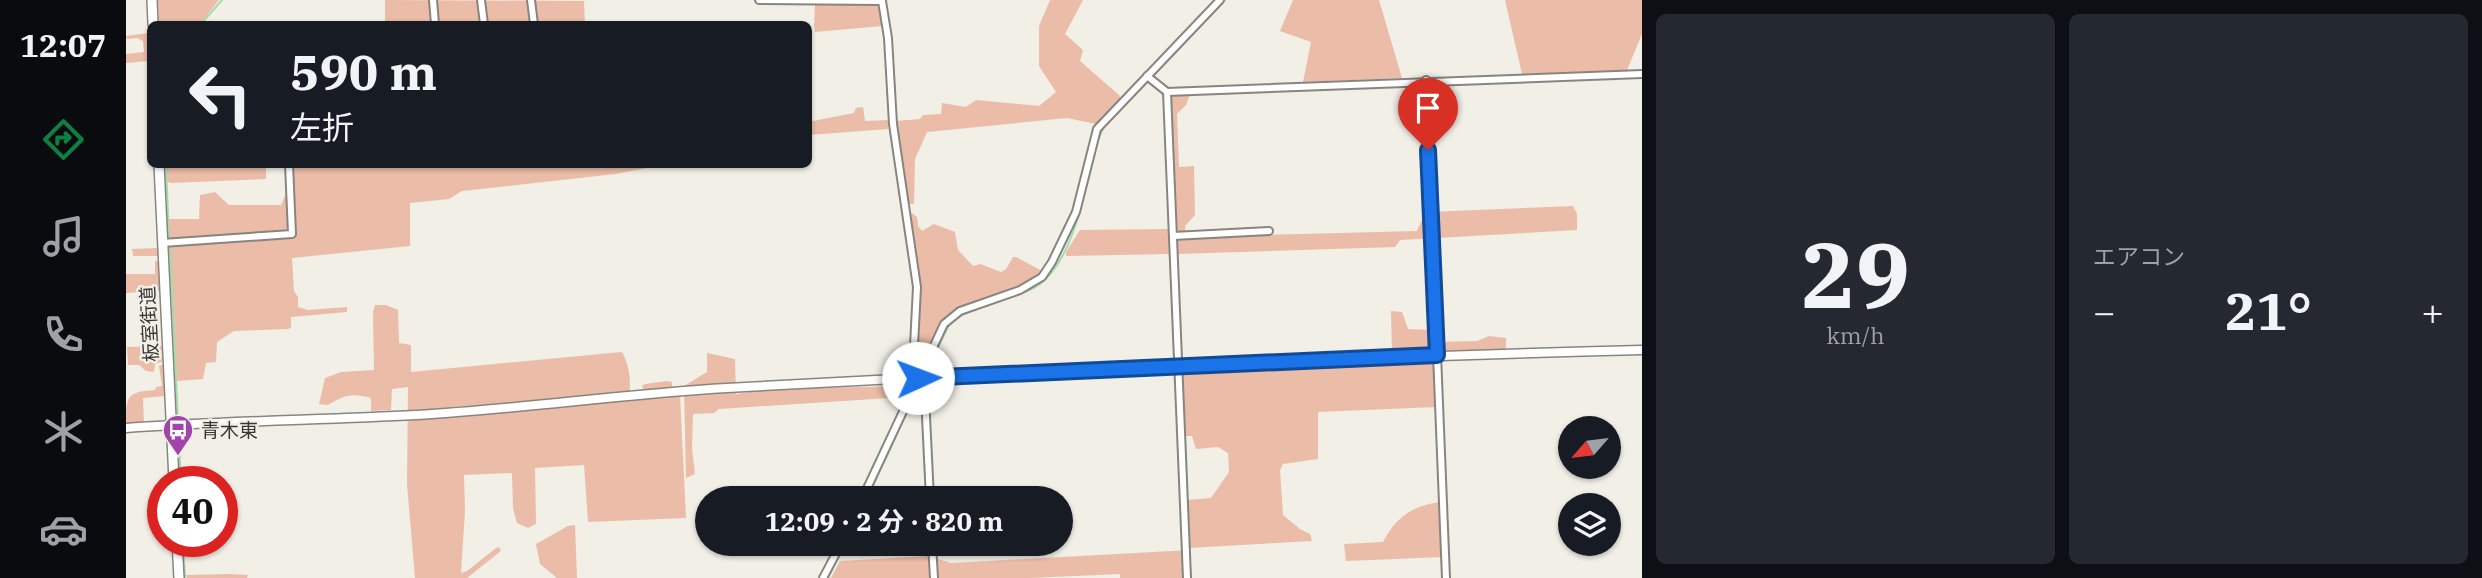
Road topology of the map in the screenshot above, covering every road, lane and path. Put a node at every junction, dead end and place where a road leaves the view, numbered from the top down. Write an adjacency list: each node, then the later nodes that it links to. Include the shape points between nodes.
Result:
1 (152, 0): 7 (main road)
2 (433, 0): 8 (street)
3 (481, 0): 9 (street)
4 (531, 0): 10 (street)
5 (759, 0): 23 (street, via 882,1 893,124 918,287 914,346)
6 (1220, 0): 12 (street)
7 (153, 21)
8 (435, 21)
9 (484, 21)
10 (534, 21)
11 (1642, 74): 13 (street)
12 (1147, 76): 14 (street); 23 (street, via 1097,129 1076,212 1047,270 1029,286 949,318)
13 (1426, 80): 14 (street); 21 (street)
14 (1167, 92): 18 (street)
15 (159, 168): 19 (main road, 板室街道)
16 (289, 168): 19 (street, via 292,234)
17 (1269, 231): 18 (street)
18 (1173, 236): 22 (street)
19 (162, 243): 24 (main road, 板室街道)
20 (1642, 350): 21 (street)
21 (1437, 355): 22 (street); 36 (street)
22 (1179, 368): 23 (street); 35 (street)
23 (923, 378): 24 (street, via 723,388 452,413); 27 (street); 28 (street)
24 (172, 425): 25 (street); 26 (main road, 板室街道)
25 (126, 428)
26 (173, 466)
27 (869, 486)
28 (929, 486)
29 (835, 556): 33 (street)
30 (933, 556): 34 (street)
31 (178, 557): 32 (main road)
32 (179, 578)
33 (823, 578)
34 (934, 578)
35 (1187, 578)
36 (1446, 578)

